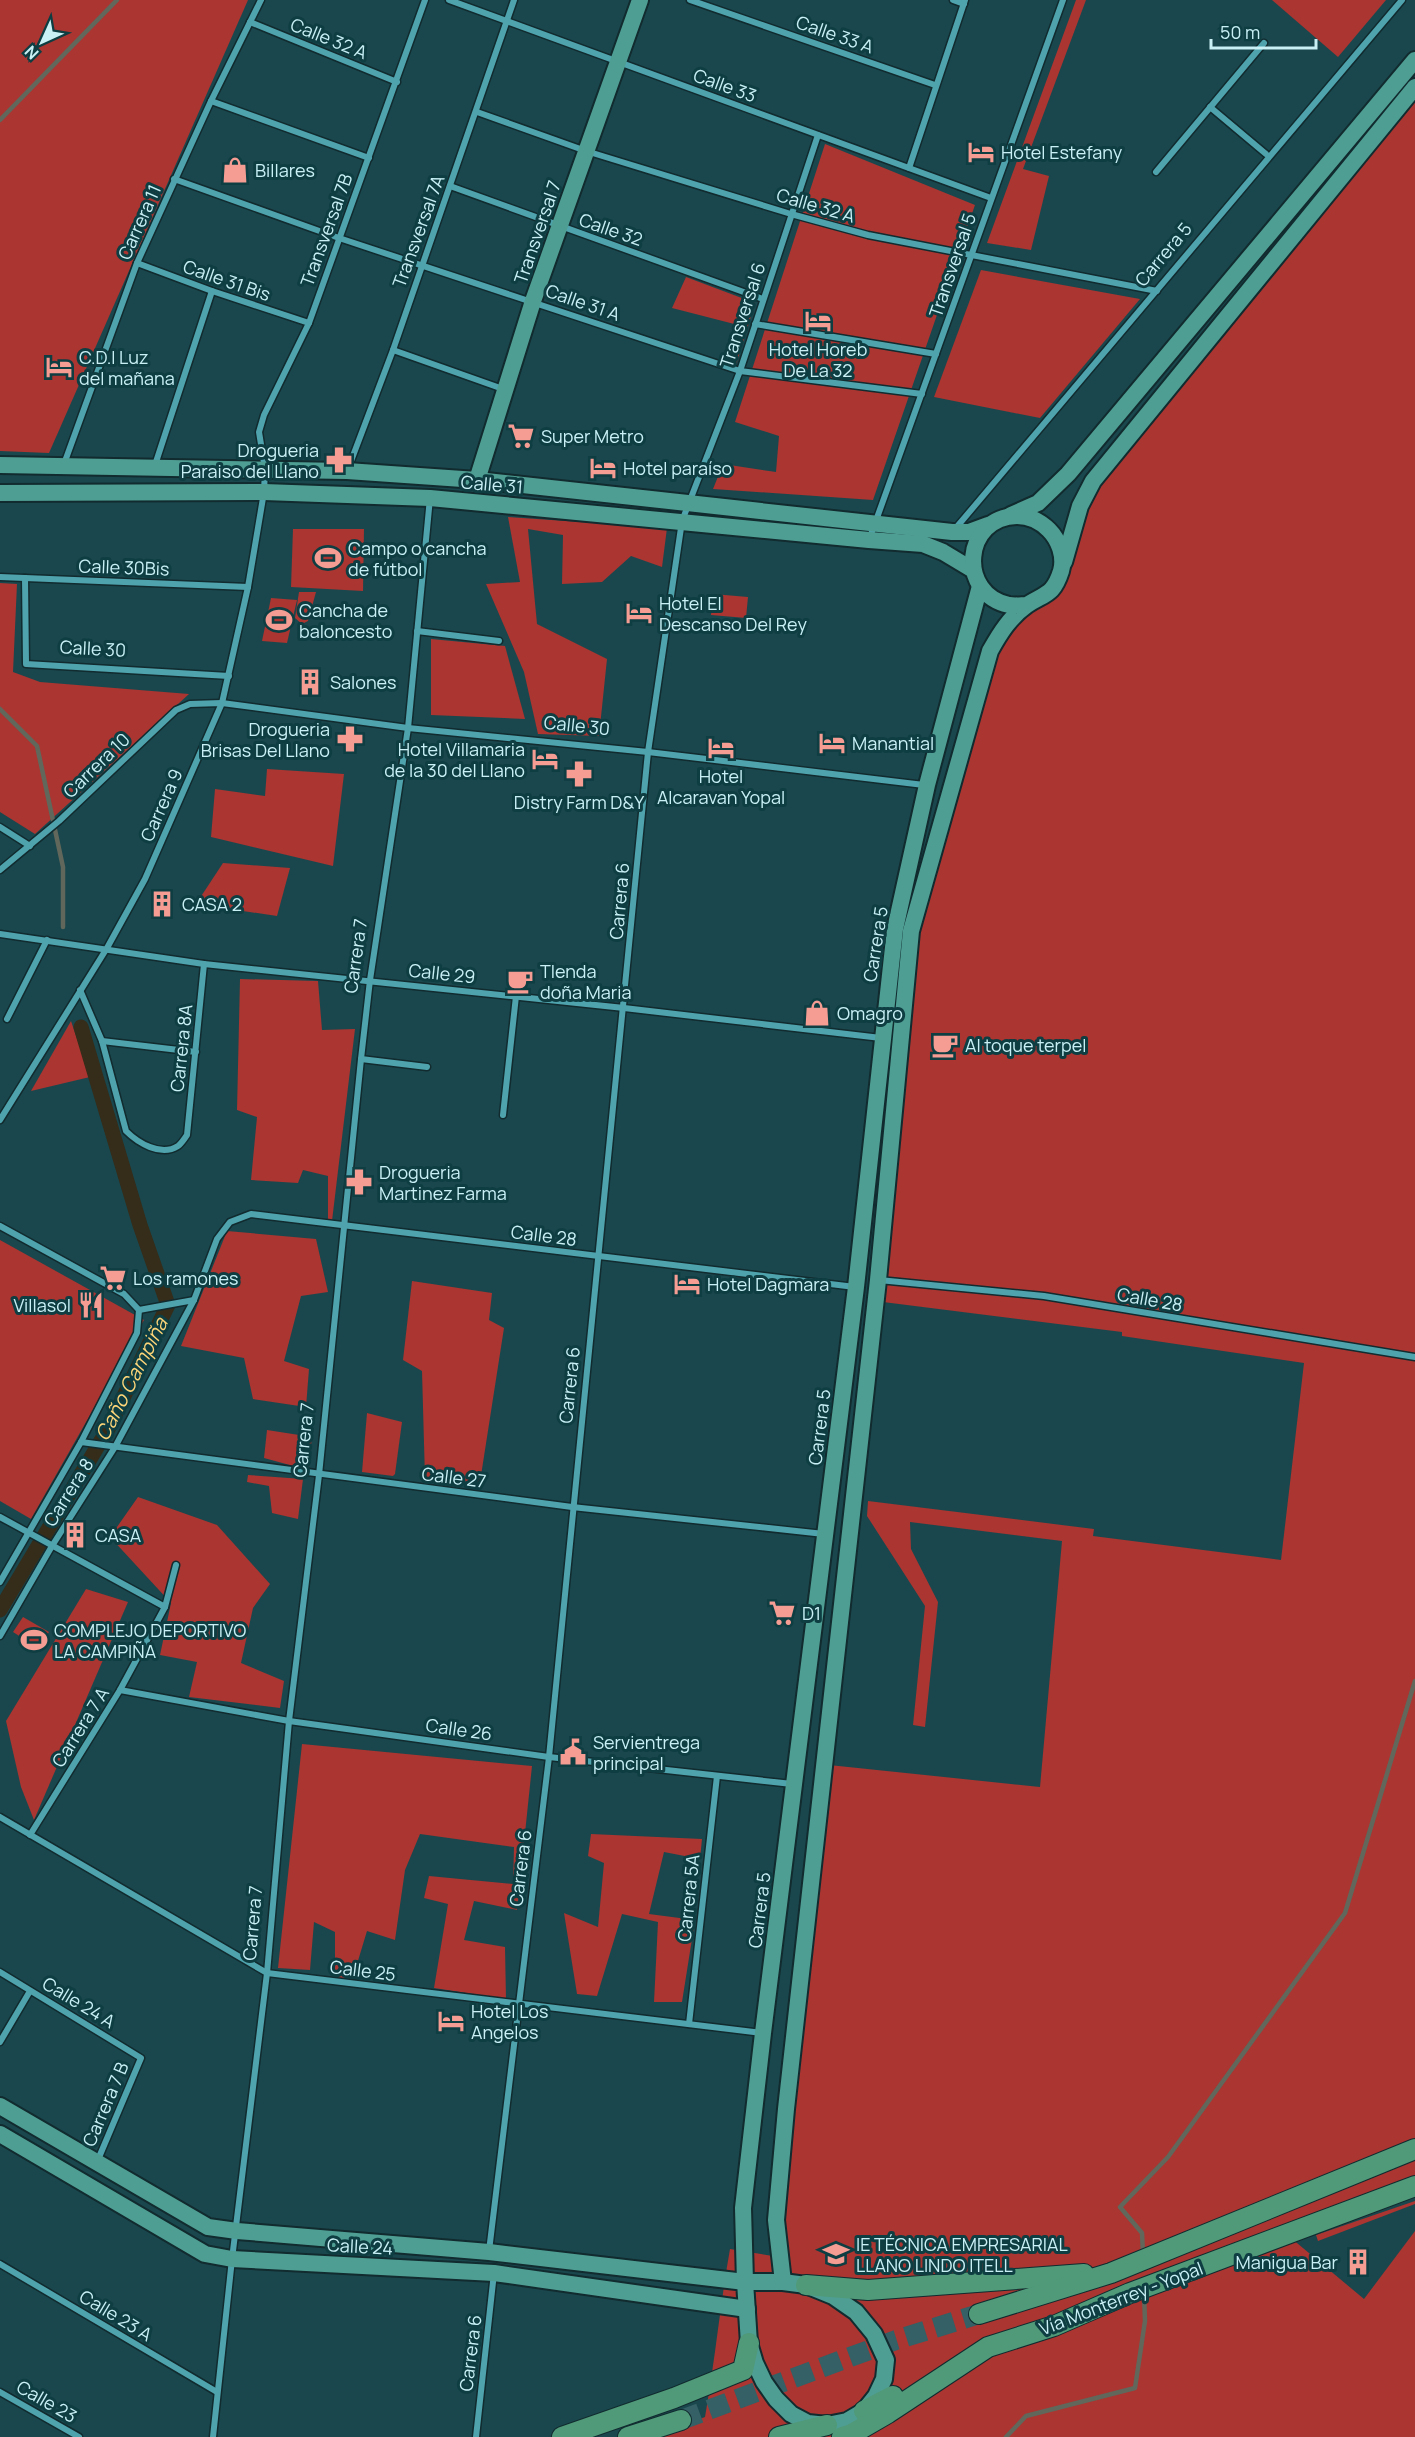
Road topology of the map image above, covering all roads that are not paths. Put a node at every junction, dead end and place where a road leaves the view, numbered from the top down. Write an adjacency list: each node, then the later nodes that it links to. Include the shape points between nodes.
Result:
1 (261, 0): 12 (street, Carrera 11)
2 (425, 0): 16 (street, Transversal 7B)
3 (449, 0): 11 (street, Calle 33)
4 (514, 0): 11 (street, Transversal 7A)
5 (640, 0): 15 (main road, Transversal 7)
6 (690, 0): 17 (street, Calle 33 A)
7 (953, 0): 10 (street)
8 (1063, 0): 30 (street, Transversal 5)
9 (1402, 0): 38 (street, Carrera 5)
10 (965, 2): 17 (street)
11 (506, 21): 15 (street, Calle 33); 21 (street, Transversal 7A)
12 (250, 22): 16 (street, Calle 32 A); 19 (street, Carrera 11)
13 (1264, 44): 20 (street)
14 (1415, 60): 58 (main road, via 1068,474 1038,502)
15 (618, 62): 22 (street, Calle 33); 23 (main road, Transversal 7)
16 (397, 82): 25 (street, Transversal 7B)
17 (935, 85): 26 (street)
18 (1415, 87): 64 (main road, via 1094,481 1080,506)
19 (211, 101): 25 (street); 28 (street, Carrera 11)
20 (1210, 107): 24 (street); 27 (street)
21 (477, 112): 23 (street, Calle 32 A); 29 (street, Transversal 7A)
22 (818, 135): 26 (street, Calle 33); 31 (street, Transversal 6)
23 (586, 151): 31 (street, Calle 32 A); 32 (main road, Transversal 7)
24 (1266, 154)
25 (369, 158): 33 (street, Transversal 7B)
26 (909, 168): 30 (street, Calle 33)
27 (1156, 172)
28 (174, 179): 33 (street, Calle 31 A); 35 (street, Carrera 11)
29 (450, 186): 32 (street, Calle 32); 36 (street, Transversal 7A)
30 (991, 198): 34 (street, Transversal 5)
31 (791, 214): 34 (street, Calle 32 A, via 868,235); 39 (street, Transversal 6)
32 (559, 227): 39 (street, Calle 32); 40 (main road, Transversal 7)
33 (339, 238): 36 (street, Calle 31 A); 41 (street, Transversal 7B)
34 (972, 255): 38 (street, Calle 32 A); 44 (street, Transversal 5)
35 (136, 262): 37 (street, Calle 31 Bis); 49 (street, Carrera 11)
36 (421, 265): 40 (street, Calle 31 A); 43 (street, Transversal 7A)
37 (212, 291): 41 (street, Calle 31 Bis); 50 (street)
38 (1157, 291): 62 (street, Carrera 5)
39 (764, 298): 42 (street, Transversal 6)
40 (533, 301): 45 (street, Calle 31 A); 46 (main road, Transversal 7)
41 (309, 323): 51 (street, Transversal 7B, via 264,415 259,432)
42 (755, 324): 44 (street); 45 (street, Transversal 6)
43 (393, 350): 46 (street); 52 (street, Transversal 7A)
44 (936, 354): 47 (street, Transversal 5)
45 (740, 371): 47 (street, Calle 31 A); 57 (street, Transversal 6)
46 (504, 390): 53 (main road, Transversal 7)
47 (922, 394): 60 (street, Transversal 5)
48 (0, 465): 49 (main road)
49 (63, 465): 50 (main road, Calle 31)
50 (154, 466): 51 (main road, Calle 31)
51 (265, 469): 52 (main road, Calle 31); 54 (street, Carrera 9)
52 (347, 471): 53 (main road, Calle 31)
53 (477, 480): 56 (main road); 57 (main road, Calle 31)
54 (264, 492): 55 (main road, Calle 31); 56 (main road, Calle 31); 69 (street, Carrera 9)
55 (0, 493)
56 (430, 498): 59 (main road, Calle 31); 71 (street, Carrera 7)
57 (689, 503): 59 (street, Transversal 6); 60 (main road, Calle 31)
58 (1007, 516): 61 (main road); 64 (main road, via 1025,516 1042,522 1062,551)
59 (682, 521): 63 (main road, Calle 31); 76 (street, Carrera 6)
60 (875, 523): 62 (main road, Calle 31); 63 (street, Transversal 5)
61 (992, 523): 62 (main road, Calle 31, via 969,532); 65 (main road, via 979,536 973,552)
62 (952, 532)
63 (869, 540): 65 (main road, Calle 31, via 923,544)
64 (1062, 569): 70 (main road, via 1055,585)
65 (973, 570): 68 (main road)
66 (0, 577): 67 (street, Calle 30Bis)
67 (25, 578): 69 (street, Calle 30Bis); 73 (street, Calle 30, via 26,664)
68 (980, 586): 70 (main road, via 993,598 1010,605); 77 (main road, Carrera 5)
69 (248, 587): 73 (street, Carrera 9)
70 (1027, 605): 101 (main road, Carrera 5, via 1003,627 990,651 911,931)
71 (417, 631): 72 (street); 75 (street, Carrera 7)
72 (499, 640)
73 (230, 676): 74 (street, Carrera 9)
74 (222, 703): 75 (street, Calle 30); 79 (street, Carrera 10, via 190,704 176,710); 83 (street, Carrera 9, via 145,879)
75 (408, 728): 76 (street, Calle 30); 85 (street, Carrera 7)
76 (648, 752): 77 (street, Calle 30); 88 (street, Carrera 6)
77 (927, 785): 90 (main road, Carrera 5, via 895,929)
78 (0, 827): 79 (street)
79 (30, 846): 80 (street, Carrera 10)
80 (0, 870)
81 (0, 934): 82 (street, Calle 29)
82 (47, 940): 83 (street, Calle 29); 89 (street)
83 (107, 948): 84 (street, Calle 29); 86 (street, Carrera 9)
84 (204, 964): 85 (street, Calle 29); 92 (street, Carrera 8A)
85 (370, 980): 87 (street, Calle 29); 93 (street, Carrera 7)
86 (80, 990): 91 (street); 96 (street, Carrera 9)
87 (516, 996): 88 (street, Calle 29); 95 (street)
88 (624, 1008): 90 (street, Calle 29); 100 (street, Carrera 6)
89 (7, 1019)
90 (882, 1038): 102 (main road, Carrera 5)
91 (102, 1041): 92 (street); 92 (street, Carrera 8A, via 126,1131 136,1142 160,1150 178,1146 188,1135)
92 (196, 1052)
93 (361, 1059): 94 (street); 99 (street, Carrera 7)
94 (427, 1067)
95 (503, 1115)
96 (0, 1120)
97 (230, 1222): 99 (street, Calle 28, via 251,1214); 103 (street, Carrera 8, via 217,1239)
98 (0, 1226): 104 (street, via 124,1294)
99 (343, 1227): 100 (street, Calle 28); 108 (street, Carrera 7)
100 (597, 1256): 102 (street, Calle 28); 109 (street, Carrera 6)
101 (878, 1280): 105 (street, Calle 28, via 1044,1296); 145 (main road, Carrera 5, via 786,2109 776,2220)
102 (856, 1287): 112 (main road, Carrera 5)
103 (194, 1300): 104 (street); 107 (street, Carrera 8)
104 (139, 1310): 106 (street, Carrera 8, via 137,1333)
105 (1415, 1357)
106 (81, 1442): 107 (street, Calle 27); 111 (street, Carrera 8)
107 (115, 1446): 108 (street, Calle 27); 113 (street, Carrera 8)
108 (319, 1475): 109 (street, Calle 27); 119 (street, Carrera 7)
109 (572, 1507): 112 (street, Calle 27); 120 (street, Carrera 6)
110 (0, 1517): 111 (street)
111 (30, 1534): 113 (street); 115 (street, Carrera 8)
112 (825, 1534): 122 (main road, Carrera 5)
113 (50, 1545): 116 (street); 117 (street, Carrera 8)
114 (176, 1565): 116 (street, Carrera 7 A)
115 (0, 1582)
116 (165, 1607): 118 (street, Carrera 7 A)
117 (0, 1636)
118 (120, 1690): 119 (street, Calle 26); 124 (street, Carrera 7 A)
119 (289, 1721): 120 (street, Calle 26); 126 (street, Carrera 7)
120 (549, 1757): 121 (street, Calle 26); 128 (street, Carrera 6)
121 (717, 1776): 122 (street, Calle 26); 129 (street, Carrera 5A)
122 (796, 1785): 130 (main road, Carrera 5)
123 (0, 1817): 124 (street, Calle 25)
124 (30, 1835): 126 (street, Calle 25)
125 (0, 1972): 127 (street, Calle 24 A)
126 (267, 1973): 128 (street, Calle 25); 138 (street, Carrera 7)
127 (30, 1990): 131 (street); 132 (street, Calle 24 A)
128 (519, 2004): 129 (street, Calle 25); 139 (street, Carrera 6)
129 (689, 2024): 130 (street, Calle 25)
130 (763, 2033): 144 (main road, Carrera 5, via 743,2208)
131 (0, 2042)
132 (141, 2058): 136 (street, Carrera 7 B)
133 (0, 2106): 136 (main road, Calle 24)
134 (0, 2134): 140 (main road, Calle 24, via 205,2254)
135 (1415, 2149): 142 (main road, Vía Monterrey - Yopal)
136 (97, 2162): 138 (main road, Calle 24, via 208,2227)
137 (1415, 2186): 150 (main road, Vía Monterrey - Yopal, via 1130,2293 1054,2326)
138 (237, 2231): 139 (main road, Calle 24); 140 (street, Carrera 7)
139 (489, 2252): 144 (main road, Calle 24)
140 (232, 2259): 143 (main road, Calle 24); 152 (street, Carrera 7)
141 (0, 2264): 152 (street, Calle 23 A)
142 (1118, 2270): 146 (main road, via 868,2290); 148 (main road, Vía Monterrey - Yopal)
143 (494, 2273): 147 (main road, Calle 24); 158 (street, Carrera 6)
144 (745, 2282): 145 (main road); 147 (main road)
145 (783, 2282): 146 (main road)
146 (807, 2285): 153 (main road, via 856,2312 874,2334 886,2360 884,2379)
147 (747, 2310): 149 (main road)
148 (979, 2314)
149 (749, 2343): 155 (main road, via 755,2363 776,2399 791,2415); 159 (main road, via 743,2370)
150 (988, 2347): 153 (main road); 155 (main road, Vía Monterrey - Yopal, via 852,2434)
151 (0, 2392): 156 (street, Calle 23)
152 (217, 2392): 157 (street, Carrera 7)
153 (864, 2411): 155 (main road)
154 (681, 2420): 160 (main road)
155 (834, 2431): 161 (main road, Vía Monterrey - Yopal)
156 (79, 2437)
157 (213, 2437)
158 (476, 2437)
159 (562, 2437)
160 (628, 2437)
161 (779, 2437)

